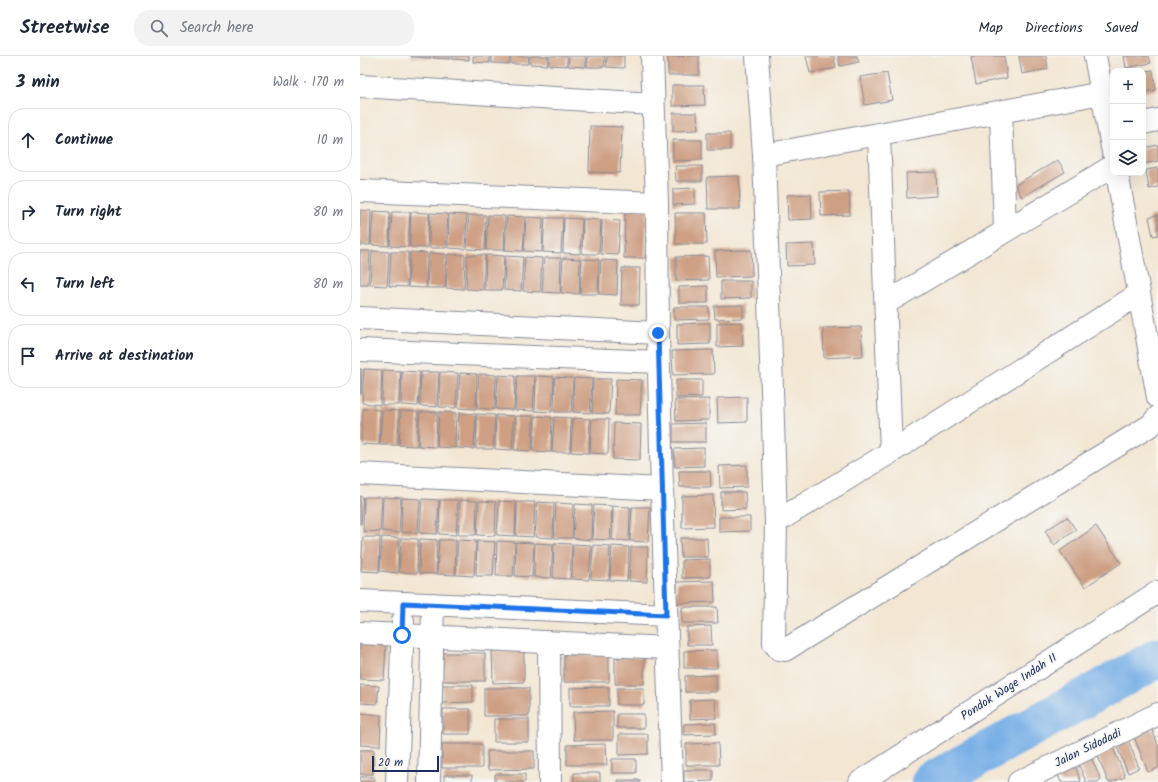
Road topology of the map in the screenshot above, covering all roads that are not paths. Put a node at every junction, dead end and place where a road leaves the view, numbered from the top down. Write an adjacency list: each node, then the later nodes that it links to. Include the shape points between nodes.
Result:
1 (652, 56): 6 (street)
2 (757, 56): 12 (street)
3 (1095, 56): 5 (street)
4 (360, 86): 6 (street)
5 (1102, 93): 7 (street); 10 (street)
6 (653, 104): 16 (street)
7 (1002, 112): 11 (street); 17 (street)
8 (1158, 120): 9 (street)
9 (1146, 122)
10 (1110, 124)
11 (879, 134): 12 (street); 19 (street)
12 (764, 155): 29 (street)
13 (1110, 168): 17 (street)
14 (1118, 176): 18 (street)
15 (360, 190): 16 (street)
16 (658, 203): 21 (street)
17 (1005, 231): 19 (street)
18 (1139, 294): 24 (street); 26 (street)
19 (886, 303): 26 (street)
20 (360, 318): 21 (street)
21 (658, 333): 23 (street)
22 (360, 350): 23 (street)
23 (659, 362): 28 (street)
24 (1158, 397)
25 (1158, 417): 29 (street, via 1151,425 785,650 778,649 774,643)
26 (891, 452): 29 (street)
27 (360, 474): 28 (street)
28 (662, 489): 34 (street)
29 (776, 522)
30 (1158, 592): 45 (street, Pondok Wage Indah II)
31 (360, 601): 32 (street)
32 (403, 603): 33 (street); 36 (street)
33 (433, 604): 34 (street); 37 (street)
34 (666, 615): 39 (street)
35 (360, 633): 36 (street)
36 (402, 635): 37 (street); 41 (street)
37 (433, 637): 38 (street); 42 (street)
38 (549, 642): 39 (street); 43 (street)
39 (667, 648): 44 (street)
40 (1158, 714): 46 (street, Jalan Sidodadi)
41 (397, 782)
42 (428, 782)
43 (550, 782)
44 (672, 782)
45 (860, 782)
46 (1019, 782)

